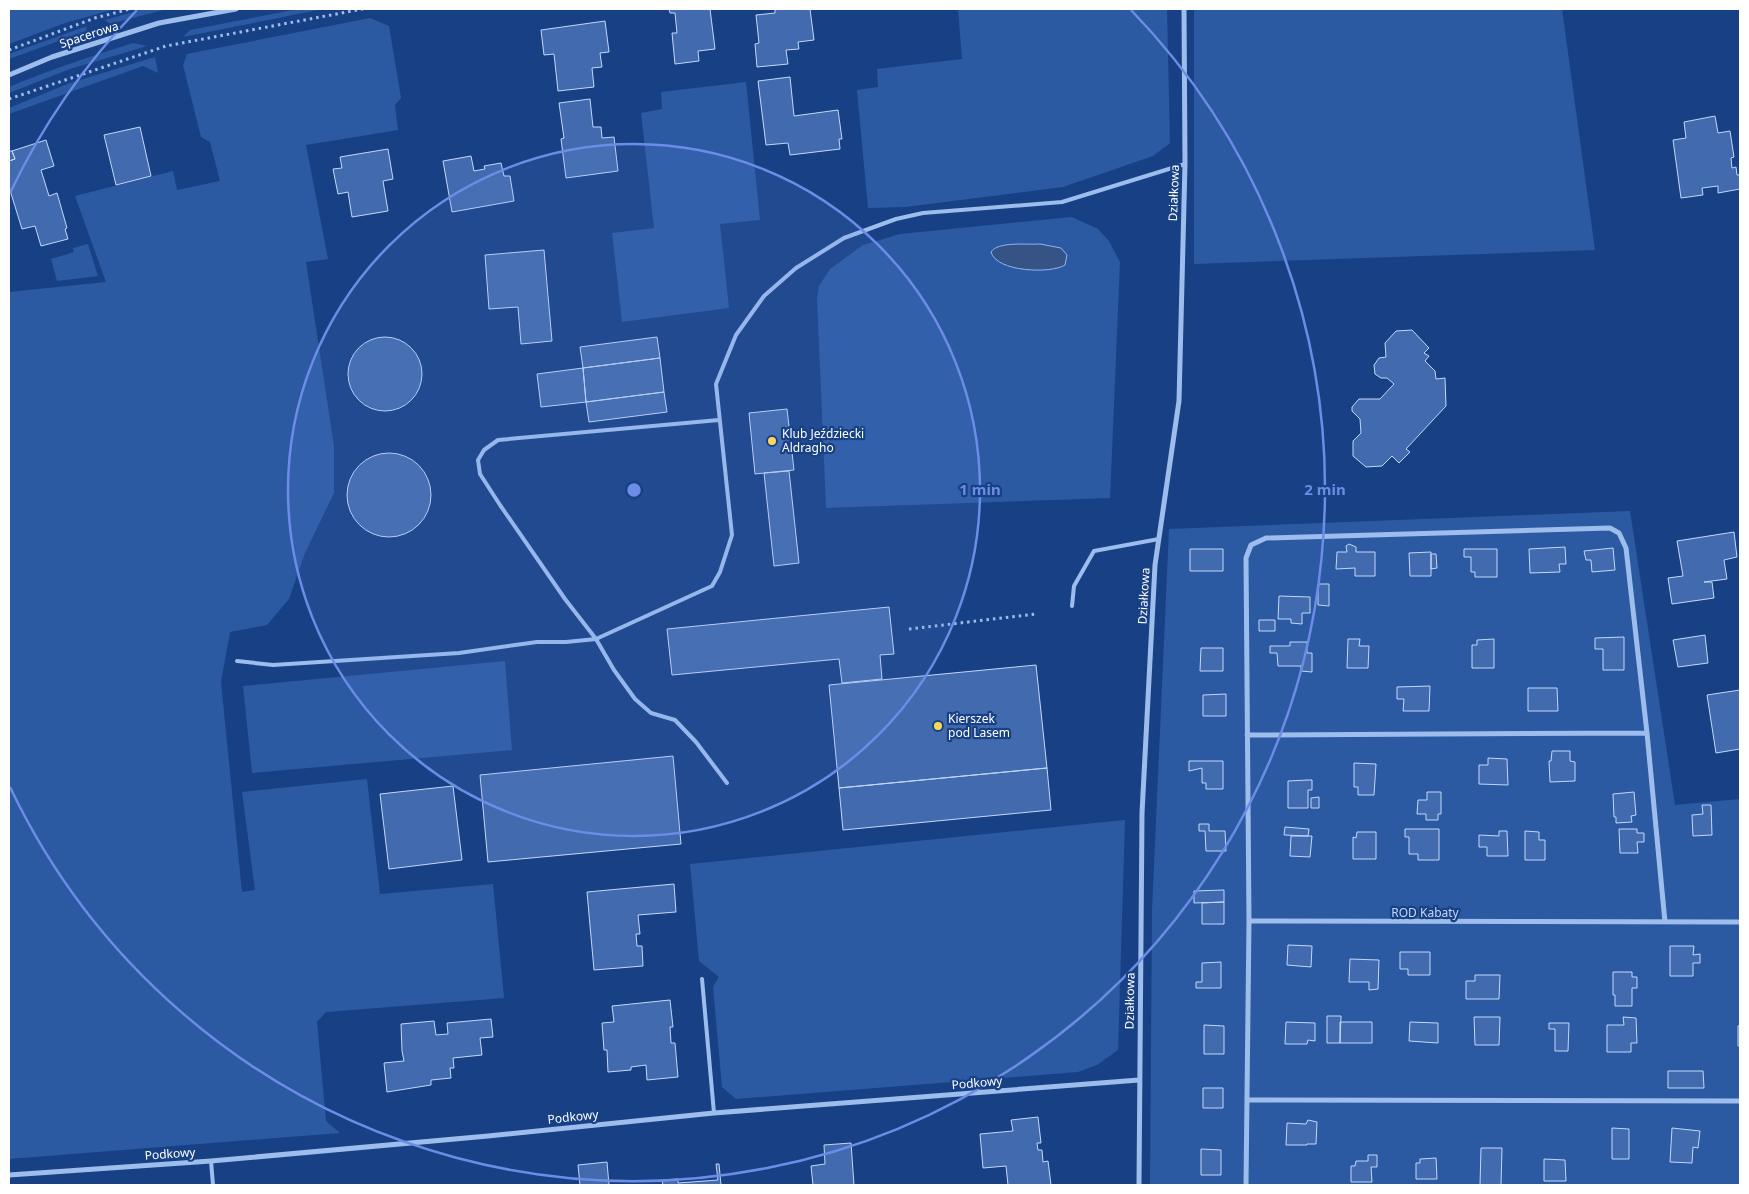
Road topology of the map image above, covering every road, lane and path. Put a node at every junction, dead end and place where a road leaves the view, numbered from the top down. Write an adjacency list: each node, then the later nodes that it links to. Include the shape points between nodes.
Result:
1 (130, 9): 5 (path, via 95,18)
2 (236, 9): 6 (street, Spacerowa, via 158,23 52,57)
3 (363, 9): 7 (path, via 166,46)
4 (1184, 9): 8 (street, Działkowa)
5 (9, 50)
6 (9, 75)
7 (9, 99)
8 (1185, 164): 9 (lane, via 1062,202 923,213 844,238 796,268 764,296 736,334 716,384); 10 (street, Działkowa, via 1179,401)
9 (718, 420): 14 (lane, via 732,535 720,572 712,586); 14 (lane, via 498,440 484,450 478,460 480,474 500,505)
10 (1159, 539): 11 (lane, via 1094,551 1074,586); 23 (street, Działkowa, via 1142,813)
11 (1072, 606)
12 (1036, 614): 13 (path)
13 (909, 629)
14 (596, 639): 15 (lane, via 537,642 459,653 273,665); 18 (lane, via 634,699 651,713 675,720)
15 (237, 661)
16 (1647, 733): 17 (street); 17 (street, via 1626,548 1619,533 1610,528 1266,538 1252,545 1246,558); 20 (street)
17 (1247, 735): 19 (street)
18 (727, 783)
19 (1249, 921): 20 (street); 24 (street)
20 (1665, 922): 21 (street)
21 (1740, 922)
22 (702, 979): 26 (lane)
23 (1139, 1080): 26 (street, Podkowy); 30 (street, Działkowa)
24 (1248, 1100): 25 (street); 31 (street)
25 (1740, 1101)
26 (714, 1113): 27 (street, Podkowy)
27 (211, 1161): 28 (street, Podkowy); 29 (lane)
28 (9, 1175)
29 (214, 1185)
30 (1139, 1185)
31 (1246, 1185)

